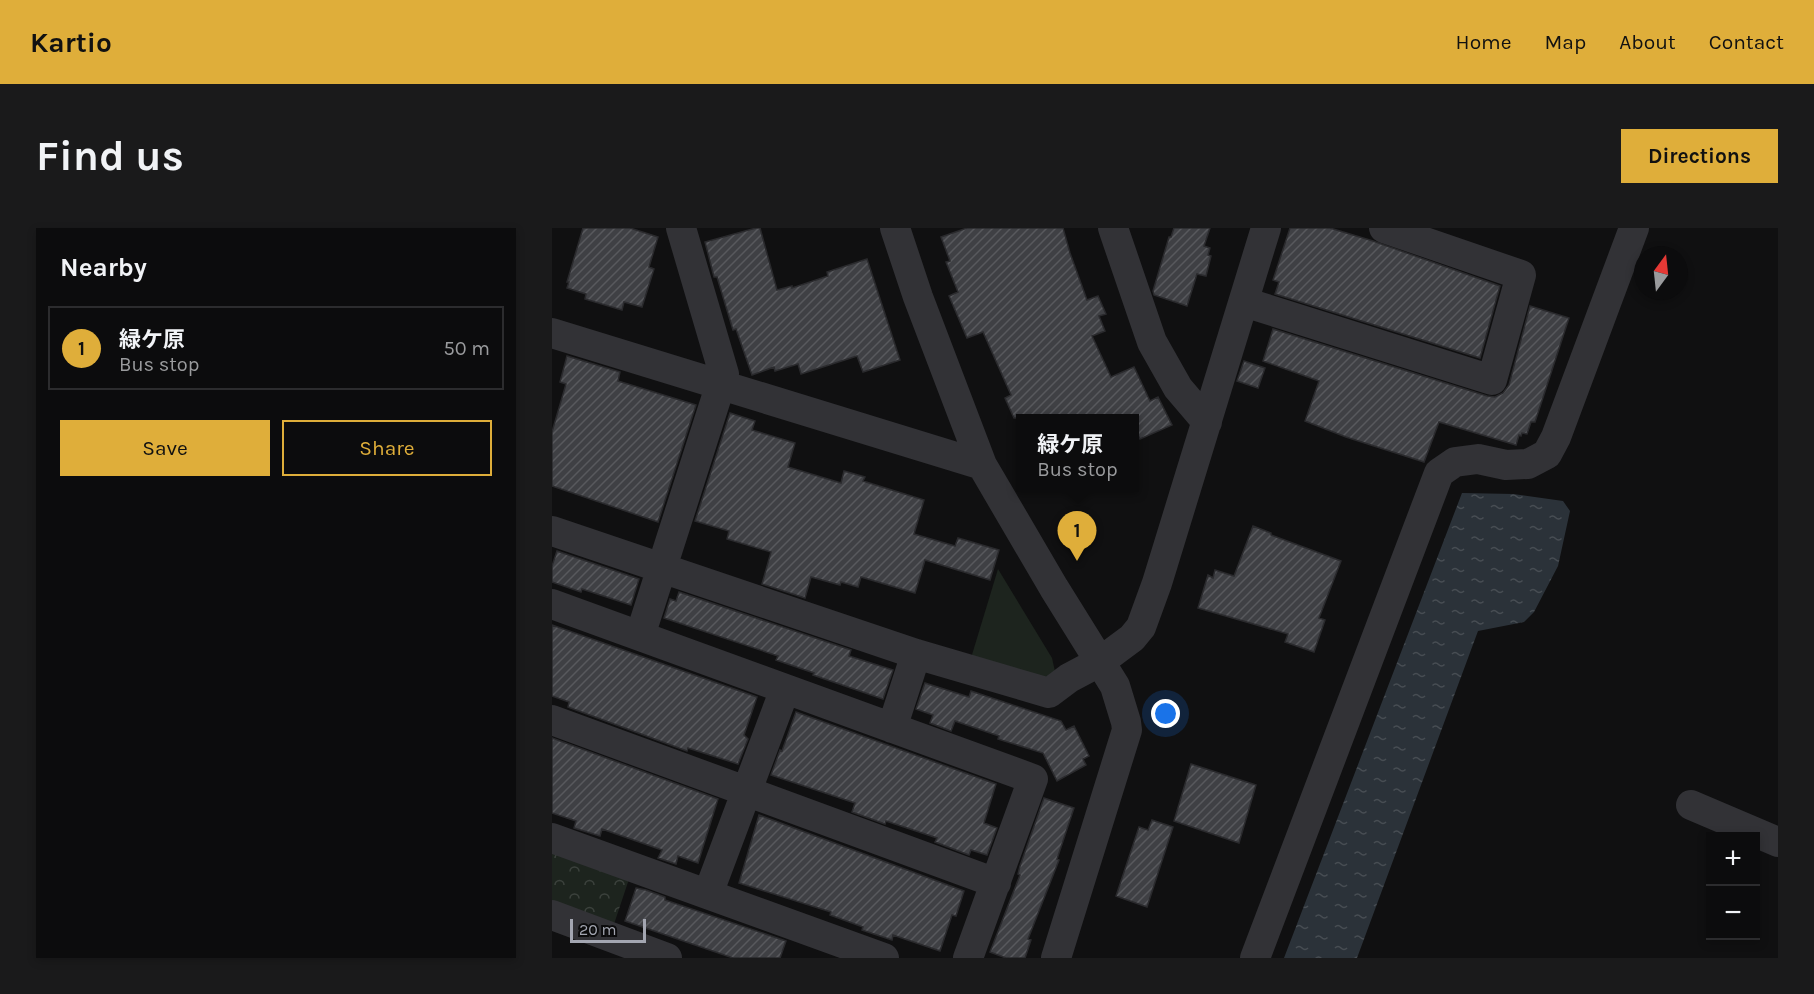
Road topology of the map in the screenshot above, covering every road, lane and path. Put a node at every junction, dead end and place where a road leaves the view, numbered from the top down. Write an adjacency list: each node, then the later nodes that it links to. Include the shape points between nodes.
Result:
1 (681, 228): 9 (street, via 723,374)
2 (895, 228): 11 (street)
3 (1113, 228): 10 (street, via 1152,342 1178,388)
4 (1266, 228): 7 (street)
5 (1384, 228): 7 (street, via 1521,275 1492,380)
6 (1634, 228): 32 (street, via 1547,454 1528,464 1506,465 1478,459 1455,462 1439,473)
7 (1244, 302): 10 (street)
8 (552, 333): 9 (street)
9 (719, 386): 11 (street); 13 (street)
10 (1207, 422): 17 (street, via 1141,627)
11 (982, 465): 17 (street)
12 (552, 531): 13 (street)
13 (663, 568): 15 (street); 16 (street)
14 (552, 604): 15 (street)
15 (640, 636): 18 (street)
16 (916, 654): 17 (street, via 1046,693); 20 (street)
17 (1101, 661): 31 (street, via 1115,686 1126,730)
18 (785, 689): 20 (street); 21 (street)
19 (552, 720): 21 (street)
20 (892, 728): 25 (street, via 1034,779)
21 (748, 790): 25 (street); 26 (street)
22 (1691, 806): 24 (street)
23 (552, 838): 26 (street)
24 (1778, 842)
25 (996, 883): 30 (street)
26 (708, 894): 29 (street)
27 (552, 915): 28 (street)
28 (667, 958)
29 (884, 958)
30 (968, 958)
31 (1056, 958)
32 (1255, 958)

